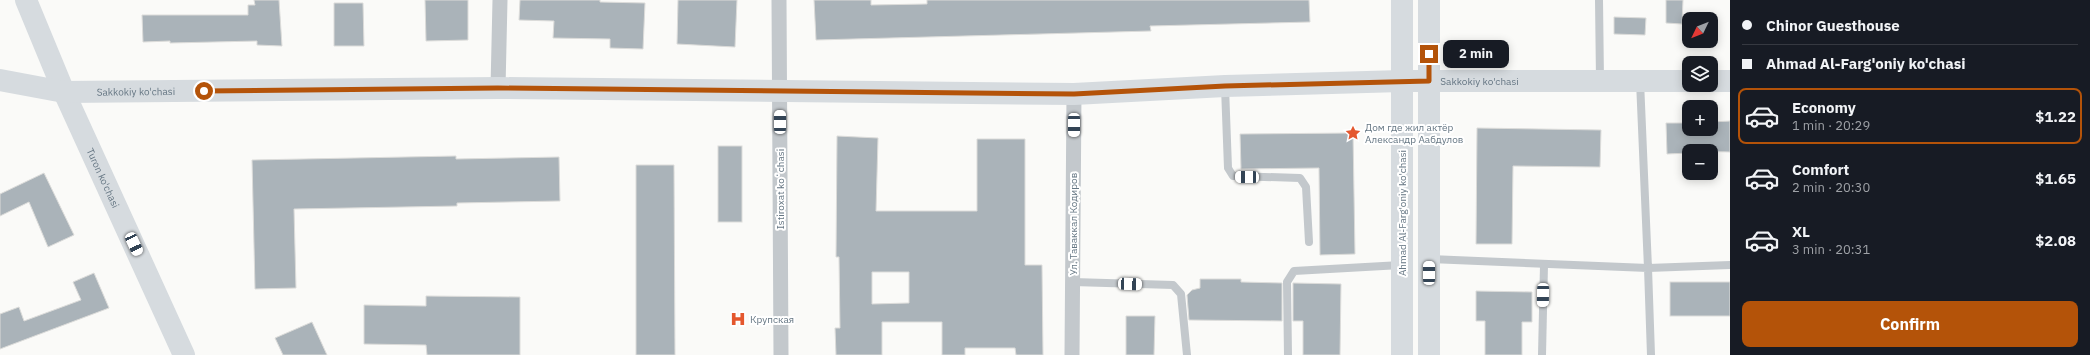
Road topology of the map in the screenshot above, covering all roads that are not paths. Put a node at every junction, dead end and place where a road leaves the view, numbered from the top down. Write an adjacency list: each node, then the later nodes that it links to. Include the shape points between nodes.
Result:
1 (500, 0): 16 (street)
2 (780, 0): 17 (street, Istiroxat koʻchasi)
3 (1402, 0): 8 (street, Ahmad Al-Farg'oniy ko'chasi)
4 (1429, 0): 9 (street)
5 (1599, 0): 10 (lane)
6 (29, 1): 18 (street, Turon ko'chasi)
7 (0, 80): 18 (street, Sakkokiy ko'chasi)
8 (1402, 81): 9 (street, Sakkokiy ko'chasi); 15 (street, Sakkokiy ko'chasi); 22 (street, Ahmad Al-Farg'oniy ko'chasi)
9 (1429, 81): 10 (street, Sakkokiy ko'chasi); 21 (street)
10 (1600, 81): 11 (street, Sakkokiy ko'chasi)
11 (1640, 81): 12 (street, Sakkokiy ko'chasi); 25 (lane)
12 (1682, 81)
13 (1718, 81): 14 (street)
14 (1730, 81)
15 (1225, 86): 19 (street, Sakkokiy ko'chasi); 20 (lane, via 1228,168 1233,176 1300,178 1306,187)
16 (498, 88): 17 (street, Sakkokiy ko'chasi); 18 (street, Sakkokiy ko'chasi)
17 (780, 91): 19 (street, Sakkokiy ko'chasi); 28 (street, Istiroxat koʻchasi)
18 (64, 92): 27 (street, Turon ko'chasi)
19 (1074, 94): 26 (street, Ул. Таваккал Кодиров)
20 (1309, 242)
21 (1429, 259): 23 (lane); 33 (street)
22 (1402, 265): 31 (lane, via 1294,270 1287,282); 32 (street, Ahmad Al-Farg'oniy ko'chasi)
23 (1544, 265): 25 (lane); 34 (lane)
24 (1730, 266): 25 (lane)
25 (1648, 268): 35 (lane)
26 (1073, 282): 29 (street, Ул. Таваккал Кодиров); 30 (lane, via 1173,285 1181,294)
27 (184, 355)
28 (781, 355)
29 (1072, 355)
30 (1187, 355)
31 (1288, 355)
32 (1402, 355)
33 (1429, 355)
34 (1542, 355)
35 (1651, 355)

